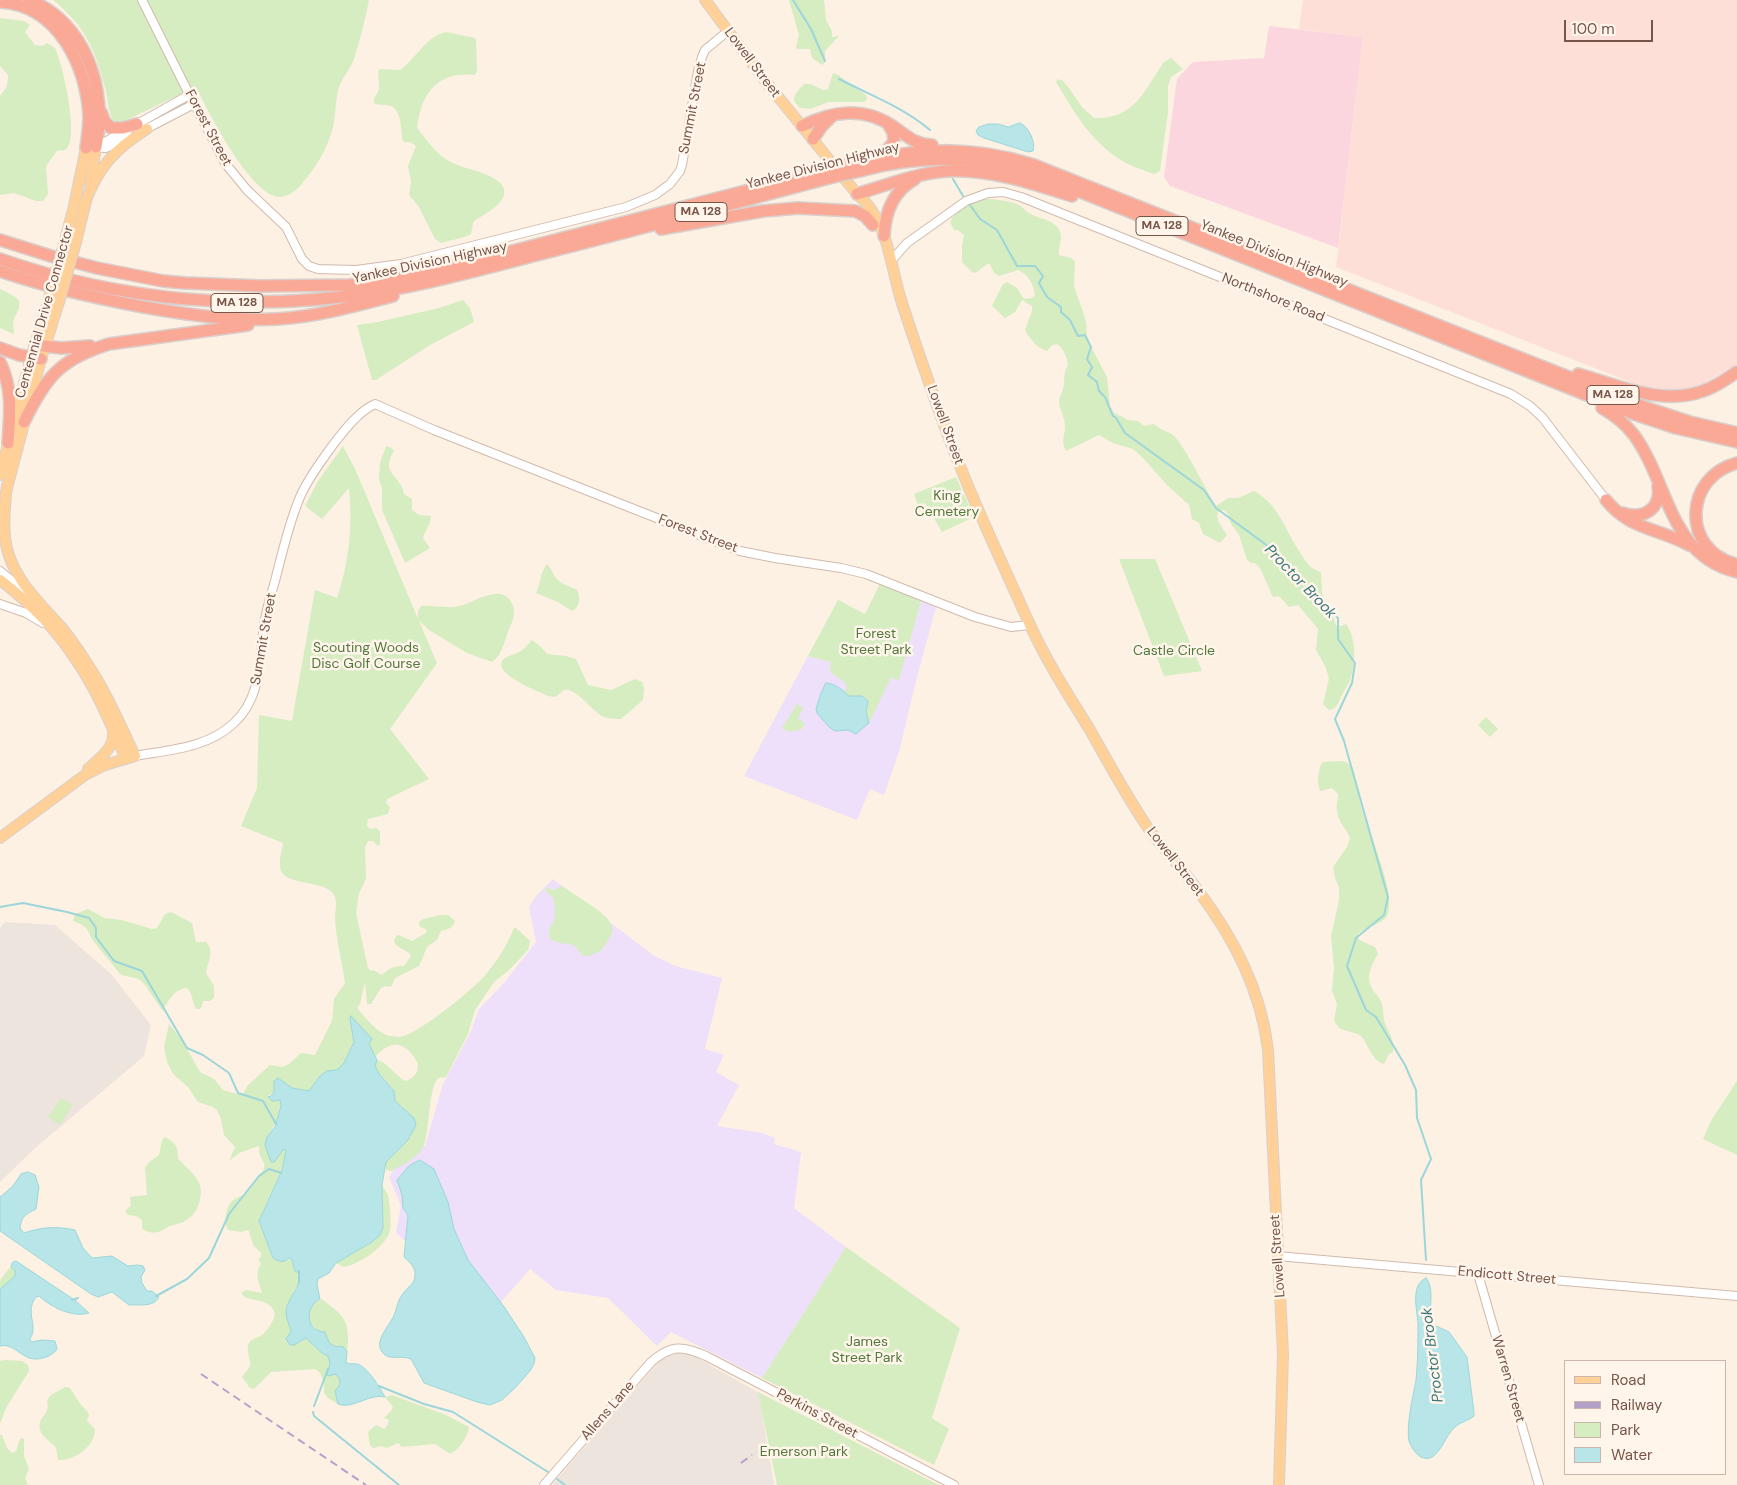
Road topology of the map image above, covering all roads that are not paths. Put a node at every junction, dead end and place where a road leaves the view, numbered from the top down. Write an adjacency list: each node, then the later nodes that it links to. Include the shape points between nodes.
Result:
1 (29, 0): 7 (highway, via 58,17 78,40 90,66)
2 (142, 0): 6 (street, Forest Street)
3 (705, 0): 5 (main road, Lowell Street)
4 (0, 2): 14 (highway, via 18,5 42,16 69,46 79,70 87,105)
5 (728, 31): 12 (main road, Lowell Street); 15 (street, Summit Street, via 705,50 702,57)
6 (189, 95): 8 (street, Forest Street); 11 (street)
7 (98, 101): 11 (highway, via 102,118 111,128); 14 (highway, via 99,119)
8 (194, 104): 11 (street); 33 (street, Forest Street, via 225,163 247,190 286,227)
9 (833, 115): 10 (highway, via 861,114); 12 (highway, via 822,116); 13 (highway)
10 (886, 123): 16 (highway, via 919,144 985,148); 17 (highway, via 893,132 891,147)
11 (142, 126): 14 (street); 21 (main road, via 110,157 96,176)
12 (802, 126): 13 (main road, Lowell Street)
13 (813, 140): 20 (main road, Lowell Street)
14 (91, 148): 21 (main road, Centennial Drive Connector); 27 (main road, Centennial Drive Connector, via 74,206)
15 (682, 165): 33 (street, Yankee Division Highway, via 664,190 626,207 401,264 356,270)
16 (1034, 165): 17 (highway, Yankee Division Highway / MA 128, via 992,154 948,150 905,153); 38 (highway, Yankee Division Highway / MA 128)
17 (856, 167): 18 (highway, Yankee Division Highway / MA 128, bridge); 22 (highway, Yankee Division Highway / MA 128, via 921,159 980,161 1033,173)
18 (830, 174): 29 (highway, Yankee Division Highway / MA 128, via 371,284 261,286 163,281 97,268); 30 (highway, Yankee Division Highway / MA 128)
19 (923, 175): 20 (highway); 22 (highway, via 958,171 990,174); 25 (highway, via 908,183 894,200 886,216)
20 (857, 194): 23 (main road, Lowell Street); 25 (main road, Lowell Street, via 873,210)
21 (86, 204): 27 (main road, Centennial Drive Connector)
22 (1116, 207): 38 (highway, Yankee Division Highway / MA 128)
23 (873, 225): 30 (highway, via 855,211 784,209); 36 (main road, Lowell Street)
24 (0, 233): 29 (highway)
25 (884, 236): 28 (street, via 891,243); 32 (main road, Lowell Street)
26 (0, 240): 29 (highway, Yankee Division Highway / MA 128)
27 (70, 241): 40 (main road, Centennial Drive Connector, bridge)
28 (906, 243): 32 (street, Northshore Road); 57 (street, Northshore Road, via 958,206 981,194 1003,192 1021,197 1511,394 1542,417)
29 (16, 245)
30 (569, 247): 35 (highway, Yankee Division Highway / MA 128)
31 (0, 259): 35 (highway, Yankee Division Highway / MA 128, via 75,282 118,291 200,301 258,303 374,293)
32 (891, 261): 36 (main road, Lowell Street)
33 (309, 266)
34 (0, 270): 37 (highway, via 76,293 182,314 223,319)
35 (477, 270): 37 (highway, via 391,297 326,312)
36 (895, 280): 66 (main road, Lowell Street, via 956,456)
37 (281, 318): 39 (highway)
38 (1457, 339): 42 (highway, Yankee Division Highway / MA 128)
39 (109, 344): 40 (highway, via 71,348); 49 (highway, via 88,351 57,370 38,394)
40 (40, 346): 44 (main road, Centennial Drive Connector)
41 (0, 348): 44 (highway, via 12,354)
42 (1490, 352): 43 (highway, Yankee Division Highway / MA 128); 47 (highway, Yankee Division Highway / MA 128)
43 (1514, 355): 46 (highway, via 1664,396 1690,396); 50 (highway, Yankee Division Highway / MA 128, via 1668,416)
44 (36, 358): 49 (main road, Centennial Drive Connector); 52 (main road, Centennial Drive Connector)
45 (0, 362): 52 (highway, via 10,396)
46 (1737, 372)
47 (1540, 377): 51 (highway, Yankee Division Highway / MA 128, via 1648,419); 55 (highway, via 1604,409 1623,423 1641,446)
48 (375, 404): 66 (street, Forest Street, via 740,551 866,574 974,617 1010,627); 69 (street, Summit Street, via 358,415 344,432 300,496 266,616 257,685 246,709 234,724 212,739)
49 (24, 422): 56 (main road, Centennial Drive Connector)
50 (1737, 434)
51 (1737, 442)
52 (8, 443): 54 (main road, Centennial Drive Connector)
53 (1737, 462): 60 (highway, via 1721,469 1707,481 1695,510 1697,528 1704,543 1715,554)
54 (0, 473)
55 (1657, 480): 57 (highway, via 1657,503 1643,514 1625,514); 59 (highway, via 1679,528)
56 (7, 485): 58 (main road, Centennial Drive Connector); 64 (main road, via 4,512 7,547 20,578)
57 (1606, 500): 59 (highway, via 1627,520)
58 (0, 513)
59 (1694, 548): 62 (highway, via 1714,563)
60 (1737, 564)
61 (0, 571): 64 (street)
62 (1737, 572)
63 (0, 580): 67 (main road, via 37,612)
64 (37, 602): 69 (main road, via 91,668)
65 (0, 604): 67 (street, via 34,617)
66 (1030, 625): 72 (main road, Lowell Street, via 1143,819 1214,912 1255,990 1268,1050)
67 (56, 634): 68 (main road, via 84,672)
68 (113, 730): 69 (main road); 70 (main road, via 110,748)
69 (131, 757): 70 (main road, Summit Street, via 95,769)
70 (71, 784): 71 (main road, Summit Street)
71 (0, 838)
72 (1278, 1256): 73 (street, Endicott Street); 78 (main road, Lowell Street, via 1283,1354)
73 (1478, 1274): 74 (street, Endicott Street); 79 (street, Warren Street)
74 (1737, 1296)
75 (678, 1348): 76 (street, Allens Lane, via 662,1353 651,1362); 77 (street, Perkins Street, via 706,1356)
76 (544, 1485)
77 (954, 1485)
78 (1279, 1485)
79 (1539, 1485)

